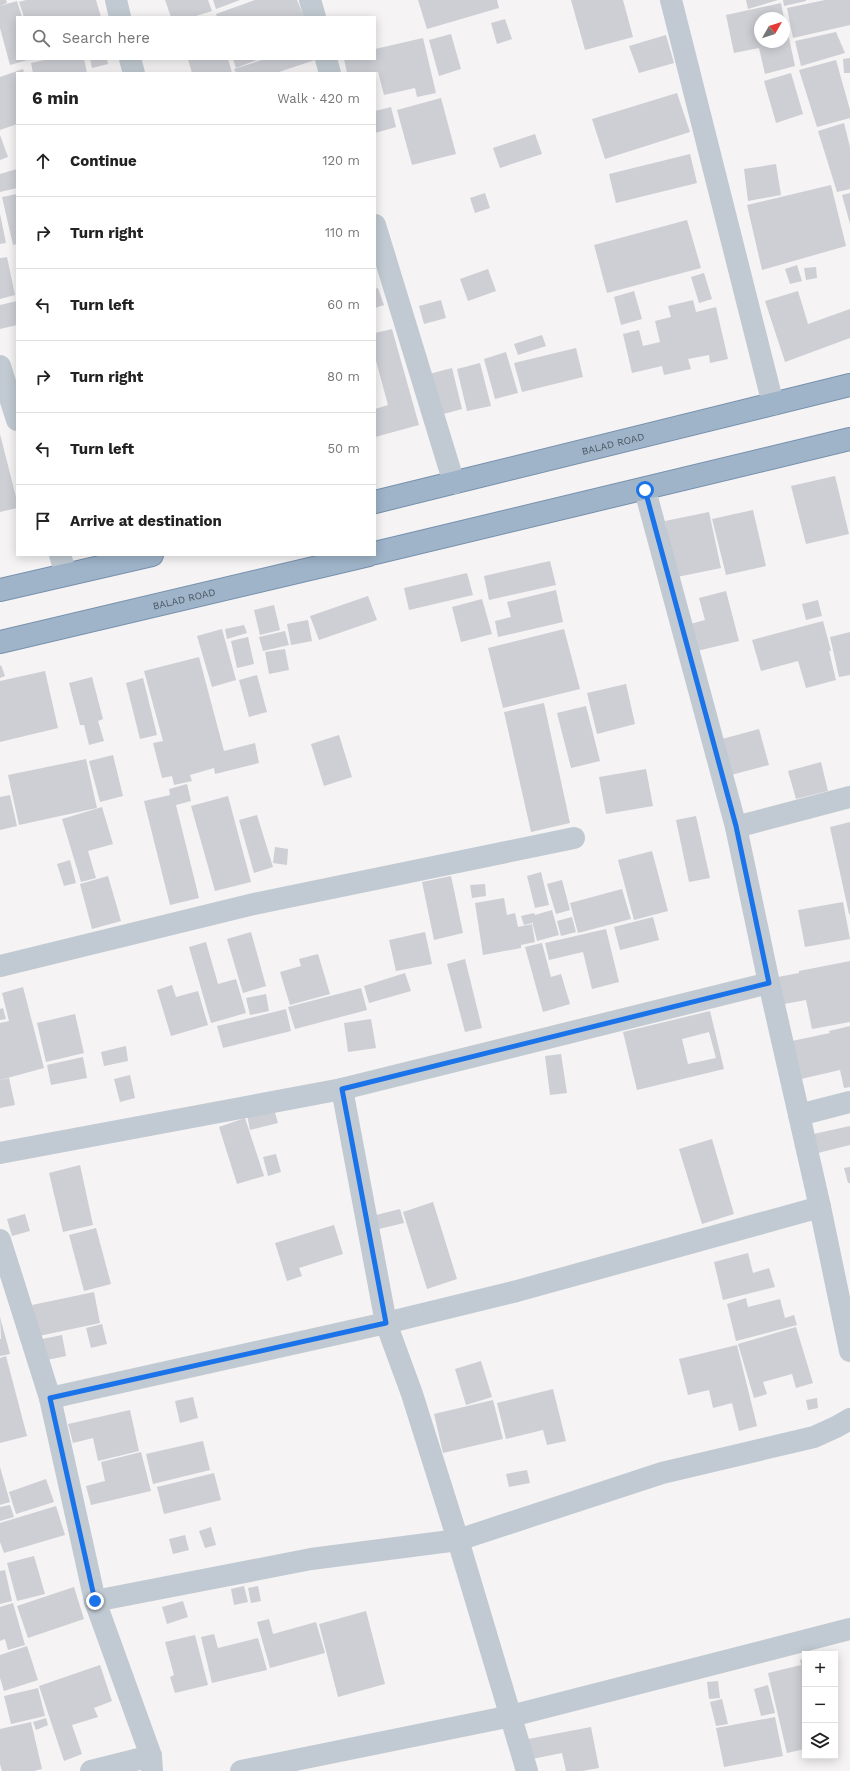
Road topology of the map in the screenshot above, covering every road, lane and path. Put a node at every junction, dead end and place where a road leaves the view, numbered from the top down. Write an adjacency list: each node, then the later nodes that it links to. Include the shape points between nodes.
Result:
1 (116, 0): 4 (street)
2 (310, 0): 5 (street)
3 (671, 0): 13 (street)
4 (120, 16)
5 (315, 16)
6 (130, 60): 8 (street)
7 (326, 60): 9 (street)
8 (134, 72)
9 (330, 72)
10 (376, 228): 16 (street)
11 (0, 366): 14 (street)
12 (850, 385): 13 (highway, BALAD ROAD)
13 (773, 404): 16 (highway, BALAD ROAD)
14 (16, 417)
15 (850, 440): 17 (highway)
16 (454, 483): 18 (highway, BALAD ROAD)
17 (645, 490): 19 (highway); 26 (street)
18 (376, 502)
19 (376, 554)
20 (143, 556): 22 (highway)
21 (365, 556): 24 (highway, BALAD ROAD)
22 (63, 565): 23 (highway)
23 (0, 590)
24 (0, 642)
25 (850, 797): 26 (street)
26 (736, 826): 29 (street)
27 (574, 838): 28 (street, via 254,904)
28 (0, 966)
29 (769, 983): 30 (street); 32 (street)
30 (342, 1089): 33 (street); 36 (street)
31 (850, 1102): 32 (street)
32 (799, 1115): 34 (street)
33 (0, 1153)
34 (820, 1207): 36 (street, via 517,1291); 37 (street)
35 (0, 1240): 38 (street)
36 (386, 1323): 38 (street); 40 (street, via 412,1394)
37 (850, 1351)
38 (50, 1398): 41 (street)
39 (850, 1418): 40 (street, via 814,1437 662,1474)
40 (458, 1540): 41 (street, via 311,1559); 43 (street)
41 (95, 1601): 44 (street)
42 (850, 1629): 43 (street)
43 (511, 1716): 46 (street); 47 (street)
44 (151, 1763): 45 (street)
45 (91, 1771)
46 (241, 1771)
47 (527, 1771)

